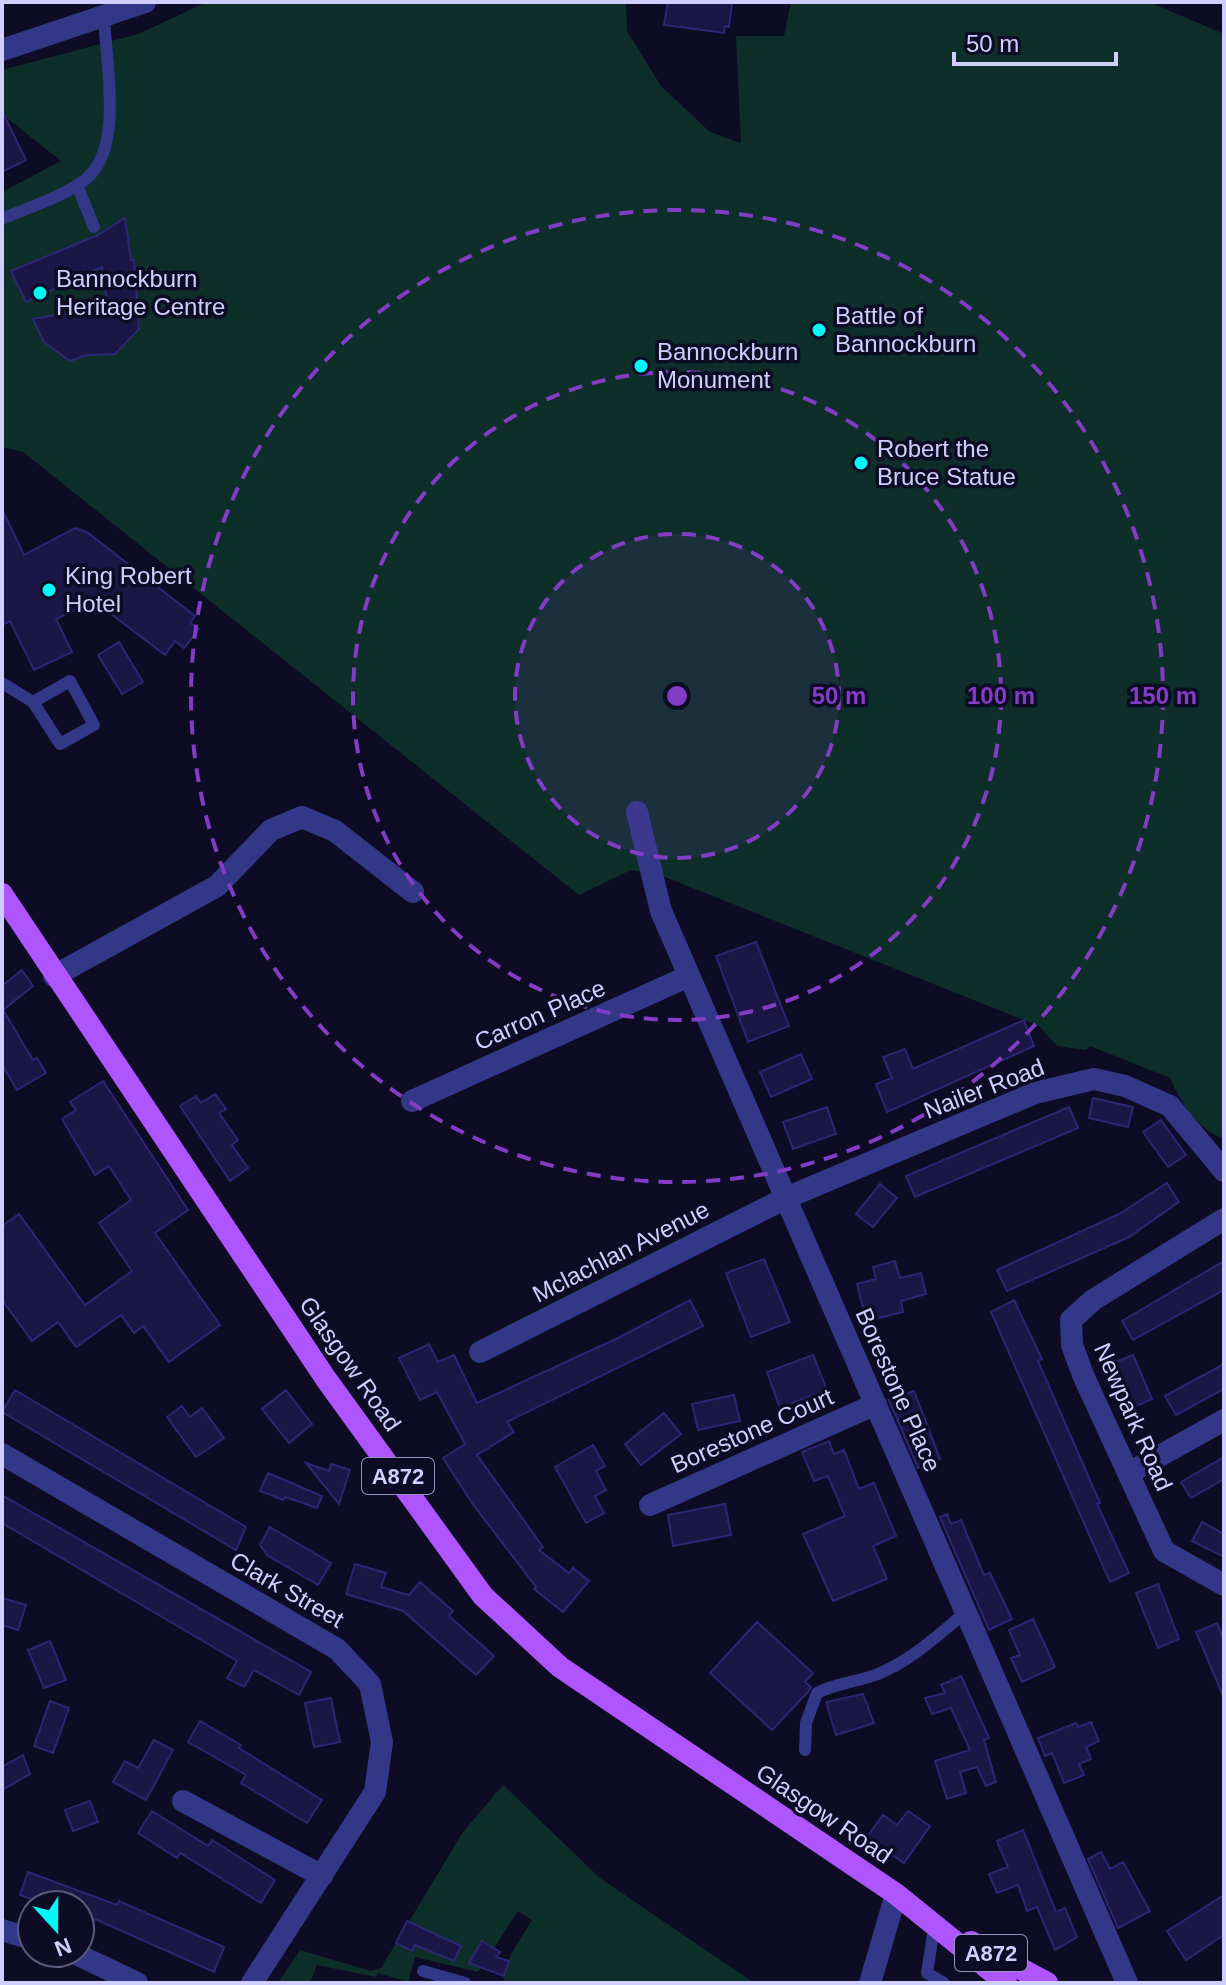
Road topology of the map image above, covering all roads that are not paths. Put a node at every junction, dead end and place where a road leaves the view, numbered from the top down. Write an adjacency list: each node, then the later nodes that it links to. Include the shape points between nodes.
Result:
1 (145, 2): 2 (street)
2 (104, 18): 3 (street); 4 (lane, via 110,133 95,169)
3 (2, 50)
4 (77, 185): 5 (lane); 6 (lane)
5 (2, 219)
6 (94, 227)
7 (2, 683): 8 (lane)
8 (33, 702): 8 (lane, via 70,681 94,725 60,744)
9 (637, 812): 13 (street, Borestone Place, via 661,911)
10 (413, 892): 12 (street, via 335,831 302,817 271,830 217,886)
11 (3, 896): 12 (main road, Glasgow Road / A872)
12 (54, 976): 29 (main road, Glasgow Road / A872, via 326,1379 483,1596 560,1667)
13 (689, 976): 14 (street, Carron Place); 16 (street, Borestone Place)
14 (412, 1101)
15 (1224, 1171): 16 (street, Nailer Road, via 1170,1106 1094,1079 1035,1093)
16 (786, 1198): 18 (street, Mclachlan Avenue); 19 (street, Borestone Place)
17 (1224, 1219): 22 (street, Newpark Road, via 1093,1300 1071,1320 1072,1345)
18 (480, 1352)
19 (876, 1404): 23 (street, Borestone Court); 25 (street, Borestone Place)
20 (1224, 1420): 22 (street)
21 (2, 1454): 28 (street, Clark Street, via 337,1649 370,1684 382,1742 375,1792)
22 (1129, 1473): 24 (street, Newpark Road, via 1164,1551)
23 (650, 1505)
24 (1224, 1585)
25 (966, 1612): 26 (lane, via 911,1657 876,1675 817,1693 806,1723); 40 (street, Borestone Place)
26 (805, 1750)
27 (183, 1801): 28 (street)
28 (322, 1876): 34 (street, Clark Street)
29 (896, 1894): 30 (main road, Glasgow Road / A872); 36 (street)
30 (935, 1922): 37 (lane, via 927,1973); 38 (main road, Glasgow Road / A872); 39 (main road, Glasgow Road / A872)
31 (96, 1963): 33 (street)
32 (423, 1971): 35 (lane)
33 (137, 1983)
34 (252, 1983)
35 (465, 1983)
36 (870, 1983)
37 (944, 1983)
38 (1006, 1983)
39 (1047, 1983)
40 (1127, 1983)

